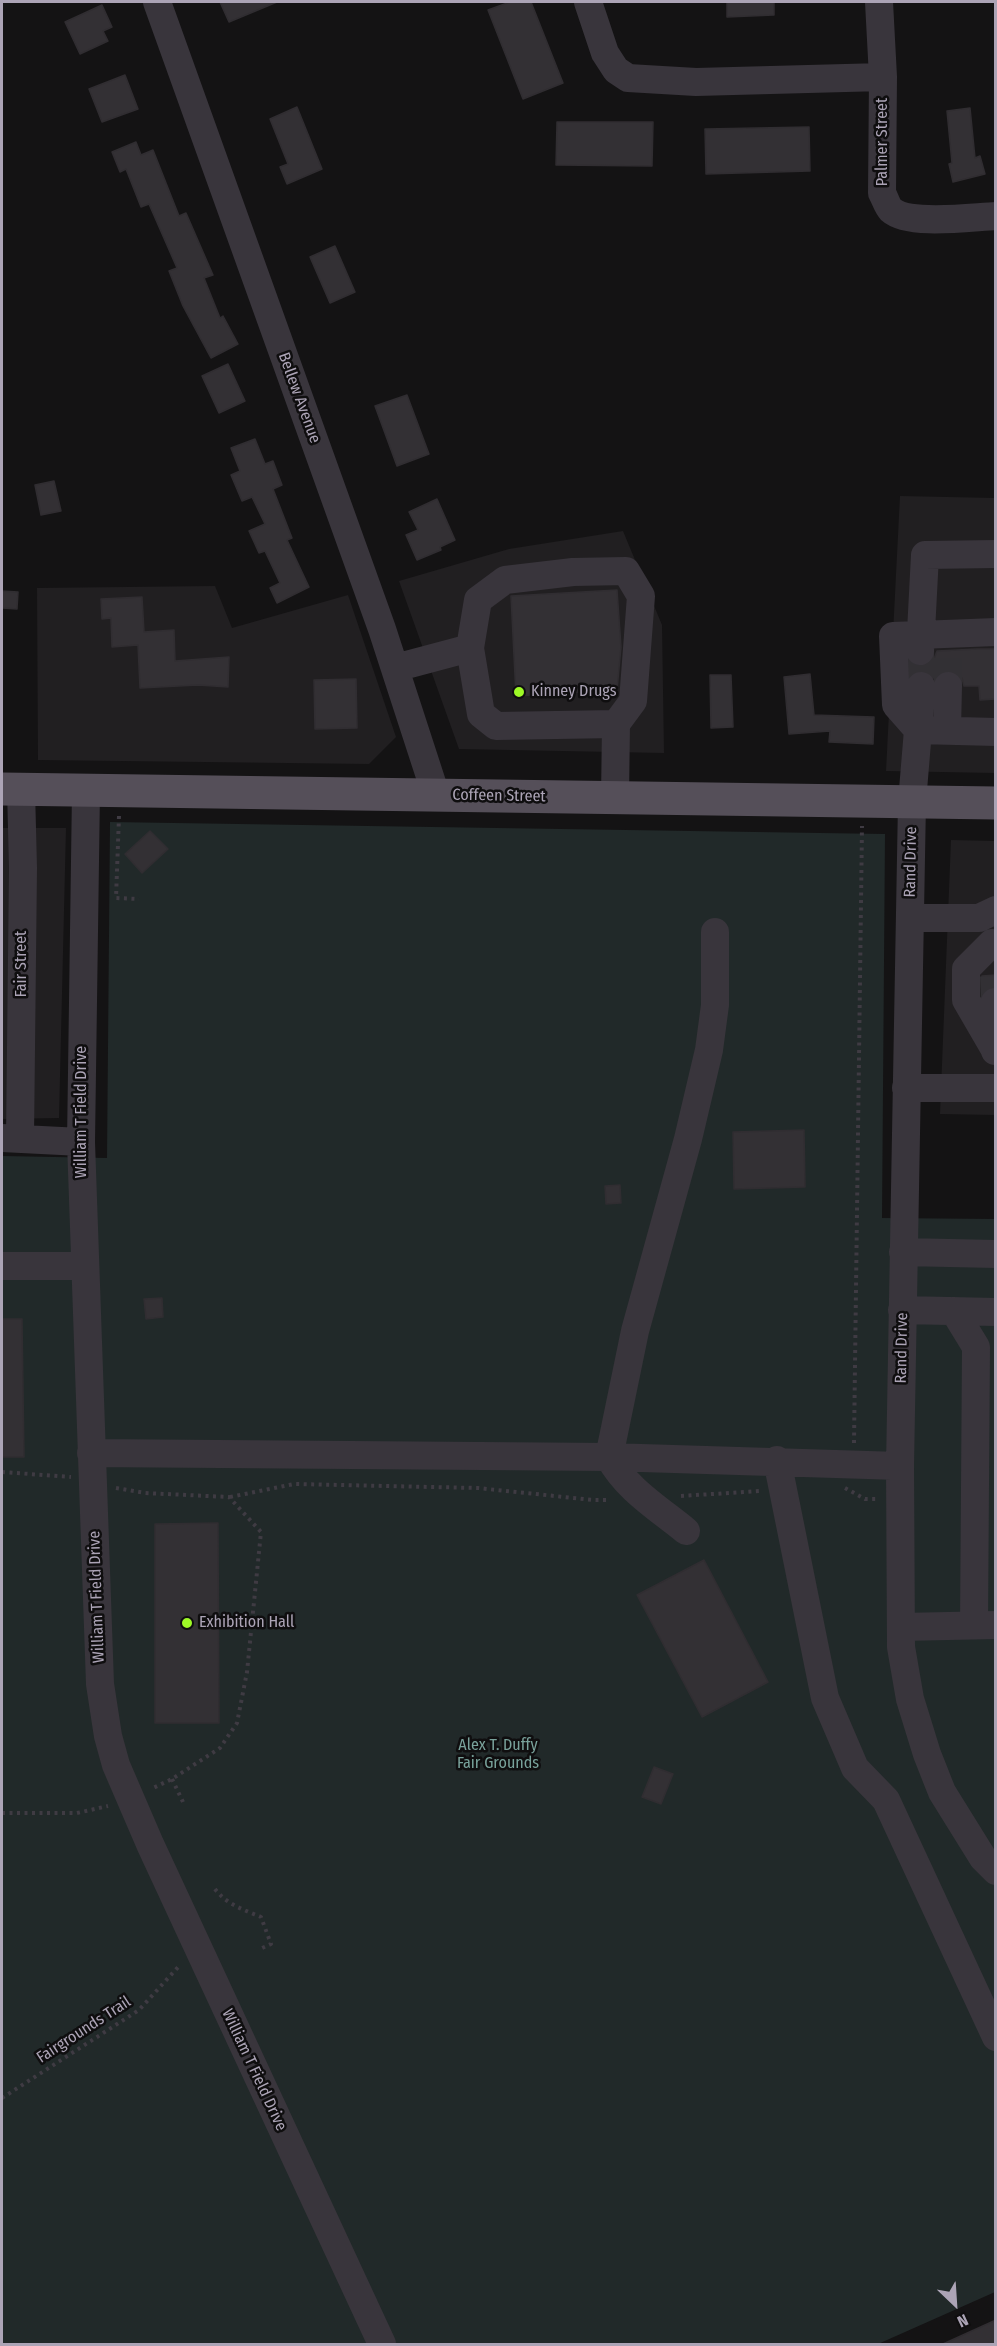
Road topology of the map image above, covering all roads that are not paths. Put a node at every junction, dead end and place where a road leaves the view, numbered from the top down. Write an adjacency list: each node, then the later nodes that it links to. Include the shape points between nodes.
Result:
1 (157, 2): 12 (street, Bellew Avenue)
2 (588, 2): 4 (street, via 605,54 616,70 628,78 696,82)
3 (879, 2): 4 (street, Palmer Street)
4 (883, 77): 5 (street, Palmer Street, via 882,193 889,209 903,217)
5 (996, 216)
6 (996, 554): 10 (street, via 925,555)
7 (626, 571): 8 (street); 8 (street, via 641,596); 11 (street, via 505,580 478,600)
8 (630, 629): 13 (street, via 633,701)
9 (996, 632): 10 (street, via 948,642)
10 (920, 643): 14 (street, via 893,636 896,705)
11 (470, 648): 12 (street); 13 (street, via 481,714 496,726)
12 (395, 668): 19 (street, Bellew Avenue)
13 (616, 724): 20 (street)
14 (918, 730): 15 (street); 15 (street, Rand Drive, via 935,686); 21 (street, Rand Drive)
15 (947, 730): 16 (street)
16 (996, 732)
17 (11, 789): 18 (main road, Coffeen Street); 28 (street, Fair Street)
18 (86, 790): 19 (main road, Coffeen Street); 34 (street, William T Field Drive)
19 (436, 795): 20 (main road, Coffeen Street)
20 (615, 798): 21 (main road, Coffeen Street)
21 (912, 802): 22 (main road, Coffeen Street); 24 (street, Rand Drive)
22 (996, 803)
23 (993, 911): 24 (street, via 979,918); 26 (street)
24 (910, 918): 31 (street, Rand Drive)
25 (716, 932): 43 (street, via 715,1005 709,1050 635,1331)
26 (992, 943): 27 (street); 29 (street, via 966,969 966,1000)
27 (994, 989): 29 (street)
28 (12, 1015): 33 (street, Fair Street)
29 (995, 1050): 30 (street)
30 (996, 1056)
31 (906, 1088): 32 (street); 35 (street, Rand Drive)
32 (996, 1088)
33 (11, 1138): 34 (street)
34 (81, 1142): 38 (street, William T Field Drive)
35 (903, 1252): 36 (street); 39 (street, Rand Drive)
36 (996, 1254)
37 (2, 1266): 38 (street)
38 (85, 1266): 42 (street, William T Field Drive)
39 (902, 1310): 40 (street); 45 (street, Rand Drive)
40 (954, 1311): 41 (street); 47 (street, via 976,1347)
41 (996, 1312)
42 (91, 1453): 43 (street); 51 (street, William T Field Drive, via 100,1684 116,1765)
43 (609, 1457): 44 (street); 46 (street, via 627,1484)
44 (777, 1460): 45 (street); 50 (street, via 825,1698 855,1768 886,1800)
45 (900, 1466): 48 (street, Rand Drive)
46 (686, 1531)
47 (985, 1625): 48 (street)
48 (901, 1627): 49 (street, Rand Drive, via 910,1699 927,1754 942,1791 983,1858)
49 (996, 1871)
50 (996, 2037)
51 (382, 2344)

